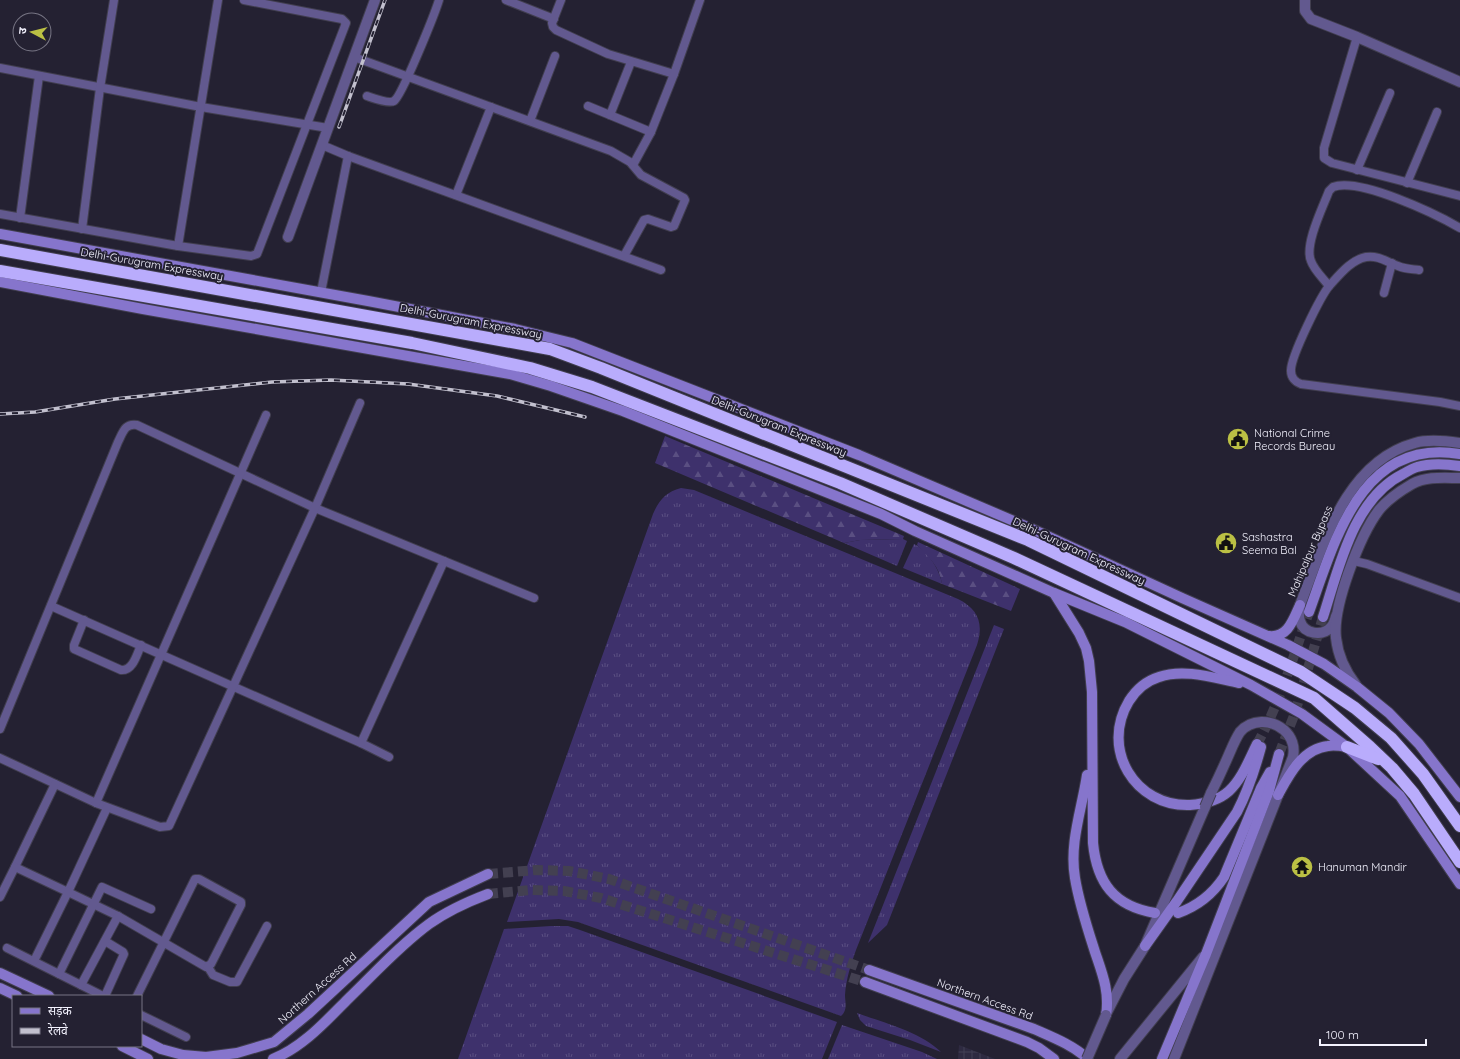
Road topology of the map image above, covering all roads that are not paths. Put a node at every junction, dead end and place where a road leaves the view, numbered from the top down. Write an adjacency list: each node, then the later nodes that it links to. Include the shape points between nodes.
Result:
1 (114, 0): 20 (street)
2 (218, 0): 24 (street)
3 (244, 0): 29 (street, via 345,21)
4 (375, 0): 13 (street)
5 (439, 0): 18 (street)
6 (506, 0): 10 (street)
7 (561, 0): 10 (street)
8 (700, 0): 16 (street)
9 (1305, 0): 11 (street, via 1305,11 1310,19)
10 (554, 19): 14 (street, via 552,25 556,30)
11 (1357, 36): 19 (street); 35 (street, via 1324,158)
12 (555, 56): 28 (street)
13 (354, 57): 18 (street); 30 (street)
14 (631, 62): 16 (street); 27 (street)
15 (0, 68): 17 (street)
16 (674, 74): 31 (street)
17 (39, 76): 20 (street); 40 (street)
18 (408, 77): 22 (street, via 394,101); 25 (street)
19 (1460, 82)
20 (100, 88): 24 (street); 42 (street)
21 (1390, 93): 35 (street)
22 (367, 96)
23 (588, 106): 27 (street)
24 (201, 107): 29 (street); 45 (street)
25 (491, 107): 28 (street); 38 (street)
26 (1437, 112): 36 (street)
27 (610, 115): 31 (street)
28 (530, 121): 34 (street, via 611,151)
29 (306, 125): 30 (street); 45 (street, via 257,254 251,256)
30 (328, 128): 32 (street)
31 (651, 132): 34 (street)
32 (322, 145): 33 (street); 44 (street)
33 (348, 156): 38 (street); 54 (street)
34 (633, 165): 47 (street, via 641,175 683,196 685,200 672,227 644,220)
35 (1357, 170): 36 (street)
36 (1407, 183): 37 (street)
37 (1459, 194)
38 (456, 195): 47 (street)
39 (0, 214): 40 (street)
40 (20, 218): 42 (street)
41 (1460, 228): 53 (street, via 1424,210 1376,192 1355,186 1335,186 1329,190 1310,251 1313,266)
42 (82, 229): 45 (street)
43 (0, 234): 54 (main road)
44 (288, 237)
45 (178, 246)
46 (0, 250): 94 (highway, Delhi-Gurugram Expressway, via 550,349 601,368 1028,540 1301,672 1355,708 1391,738 1423,774)
47 (624, 256): 50 (street)
48 (1392, 263): 51 (street); 53 (street, via 1374,257 1362,259 1344,270); 55 (street)
49 (0, 270): 88 (highway, via 412,343 530,368 592,386 840,483 1014,558 1308,695)
50 (661, 270)
51 (1419, 270)
52 (0, 282): 67 (main road, via 510,374 551,386 623,411 881,514)
53 (1329, 286): 57 (street, via 1295,353 1290,372 1294,380 1301,384)
54 (321, 292): 76 (main road, via 515,329 572,343 858,455 1030,528)
55 (1384, 293)
56 (360, 403): 64 (street)
57 (1460, 406)
58 (266, 415): 62 (street)
59 (1460, 443): 70 (street, Mahipalpur Bypass, via 1416,442 1391,452 1370,468 1354,487 1338,514)
60 (1460, 454): 72 (main road, via 1434,452 1415,455 1391,466 1371,482 1350,509)
61 (1460, 466): 74 (main road, via 1435,464 1417,467 1382,489 1362,514 1350,538 1339,564)
62 (241, 474): 64 (street); 71 (street, via 137,425 126,427); 78 (street)
63 (1460, 478): 65 (street, via 1423,480 1392,497 1379,510 1368,527)
64 (315, 508): 66 (street); 80 (street)
65 (1354, 560): 69 (street); 73 (street)
66 (444, 561): 68 (street); 84 (street)
67 (1054, 593): 79 (main road, via 1125,622); 82 (main road, via 1086,648 1091,676)
68 (534, 598)
69 (1460, 598)
70 (1300, 605): 73 (street, via 1300,622 1313,633 1327,630); 76 (main road, via 1284,633)
71 (51, 606): 75 (street); 83 (street)
72 (1309, 612)
73 (1336, 616): 81 (street, via 1336,637 1341,660)
74 (1323, 617)
75 (84, 620): 77 (street); 77 (street, via 74,645 75,650 124,671 130,668)
76 (1269, 636): 81 (main road, via 1324,664)
77 (140, 645): 78 (street)
78 (162, 654): 80 (street); 92 (street)
79 (1251, 685): 85 (main road, via 1302,714); 110 (main road, via 1189,673 1159,676 1140,688 1126,706 1121,718 1119,744 1124,765 1141,788 1163,802 1187,805 1202,803 1228,792 1259,746 1248,788 1237,812)
80 (234, 686): 84 (street); 93 (street, via 169,826 160,827)
81 (1357, 686): 91 (main road, via 1389,713 1419,744)
82 (1092, 720): 104 (main road, via 1093,843 1098,869 1116,897 1125,904); 127 (main road, via 1089,763 1075,836 1073,868 1082,911 1106,988)
83 (0, 729)
84 (361, 743): 86 (street)
85 (1347, 747): 88 (highway); 90 (main road, via 1328,746 1311,752 1289,775); 98 (main road, via 1400,796)
86 (389, 757)
87 (0, 758): 89 (street)
88 (1385, 761): 95 (highway, via 1414,794)
89 (54, 784): 92 (street); 96 (street)
90 (1278, 795): 110 (street, bridge, via 1293,757 1293,742 1280,727 1267,722 1249,725 1240,733 1211,794); 139 (street)
91 (1460, 797)
92 (96, 803): 93 (street)
93 (107, 808): 99 (street)
94 (1460, 826)
95 (1460, 862)
96 (15, 867): 99 (street); 101 (street)
97 (488, 874): 129 (main road, Northern Access Rd, via 429,902 308,1014 274,1042 238,1054 206,1057 183,1055 161,1049)
98 (1460, 884)
99 (68, 892): 102 (street); 113 (street)
100 (488, 894): 134 (main road, via 456,907 429,924 309,1037)
101 (0, 897)
102 (93, 904): 103 (street, via 103,886); 106 (street); 117 (street)
103 (151, 909)
104 (1155, 913)
105 (1178, 913): 112 (main road, via 1201,902 1224,877 1261,788 1278,757 1269,791)
106 (118, 916): 108 (street); 109 (street)
107 (267, 926): 114 (street, via 237,982 213,975)
108 (105, 941): 119 (street); 124 (street, via 124,954)
109 (164, 942): 114 (street); 114 (street, via 196,878 240,901 241,905); 125 (street)
110 (1145, 946): 127 (street, via 1124,979)
111 (7, 948): 113 (street)
112 (1206, 954): 137 (street); 138 (main road)
113 (34, 961): 117 (street)
114 (208, 967)
115 (869, 970): 136 (main road, Northern Access Rd, via 1034,1029 1074,1048)
116 (0, 973): 122 (main road)
117 (59, 974): 119 (street)
118 (865, 982): 135 (main road, via 1027,1042)
119 (81, 985): 123 (street)
120 (0, 988): 121 (main road)
121 (14, 995)
122 (47, 995)
123 (102, 995)
124 (104, 995)
125 (138, 995)
126 (142, 1015): 128 (street)
127 (1106, 1015): 136 (street, bridge)
128 (186, 1037)
129 (143, 1040)
130 (124, 1047): 132 (main road)
131 (140, 1047): 132 (main road)
132 (138, 1054): 133 (main road)
133 (148, 1059)
134 (273, 1059)
135 (1054, 1059)
136 (1087, 1059)
137 (1120, 1059)
138 (1162, 1059)
139 (1174, 1059)

